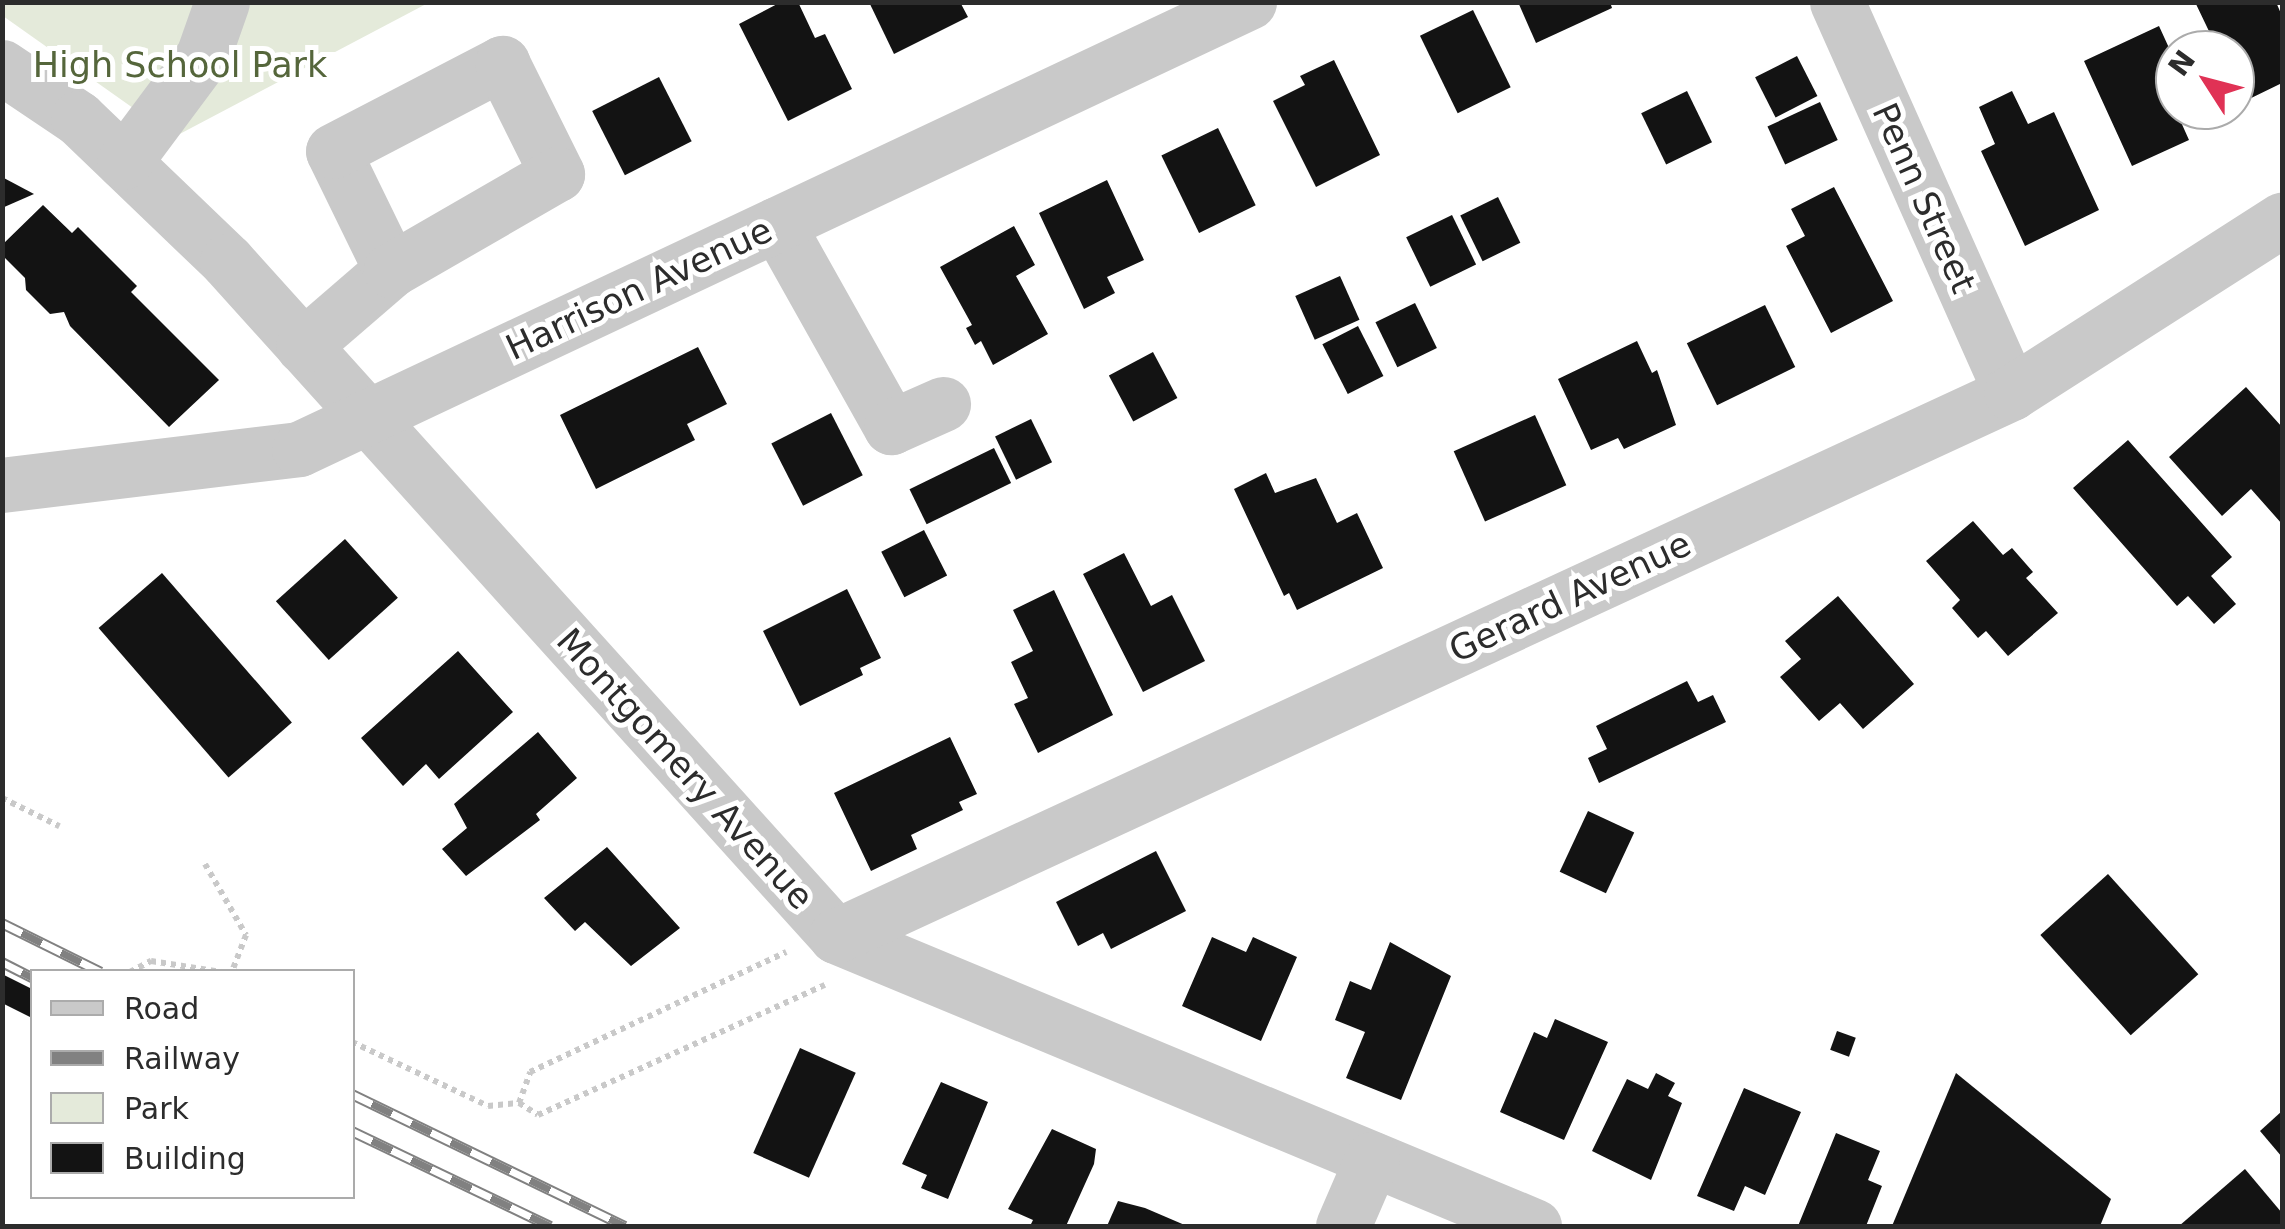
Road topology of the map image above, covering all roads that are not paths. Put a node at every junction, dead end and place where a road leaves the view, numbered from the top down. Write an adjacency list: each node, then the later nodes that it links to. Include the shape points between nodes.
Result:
1 (222, 2): 5 (street, via 203,56)
2 (1249, 2): 7 (street, Harrison Avenue)
3 (1838, 2): 10 (street, Penn Street)
4 (2, 67): 5 (street, Montgomery Avenue, via 78,118)
5 (124, 162): 9 (street, Montgomery Avenue, via 227,260)
6 (2282, 220): 10 (street, Gerard Avenue)
7 (777, 224): 11 (street, via 890,427); 12 (street, Harrison Avenue)
8 (392, 270): 9 (street)
9 (303, 346): 12 (street, Montgomery Avenue)
10 (2011, 393): 14 (street, Gerard Avenue)
11 (943, 404)
12 (366, 417): 13 (street, Harrison Avenue, via 298,449); 14 (street, Montgomery Avenue)
13 (2, 486)
14 (820, 950): 15 (street, Montgomery Avenue)
15 (1372, 1158): 16 (street); 17 (street, Montgomery Avenue)
16 (1343, 1226)
17 (1534, 1226)

